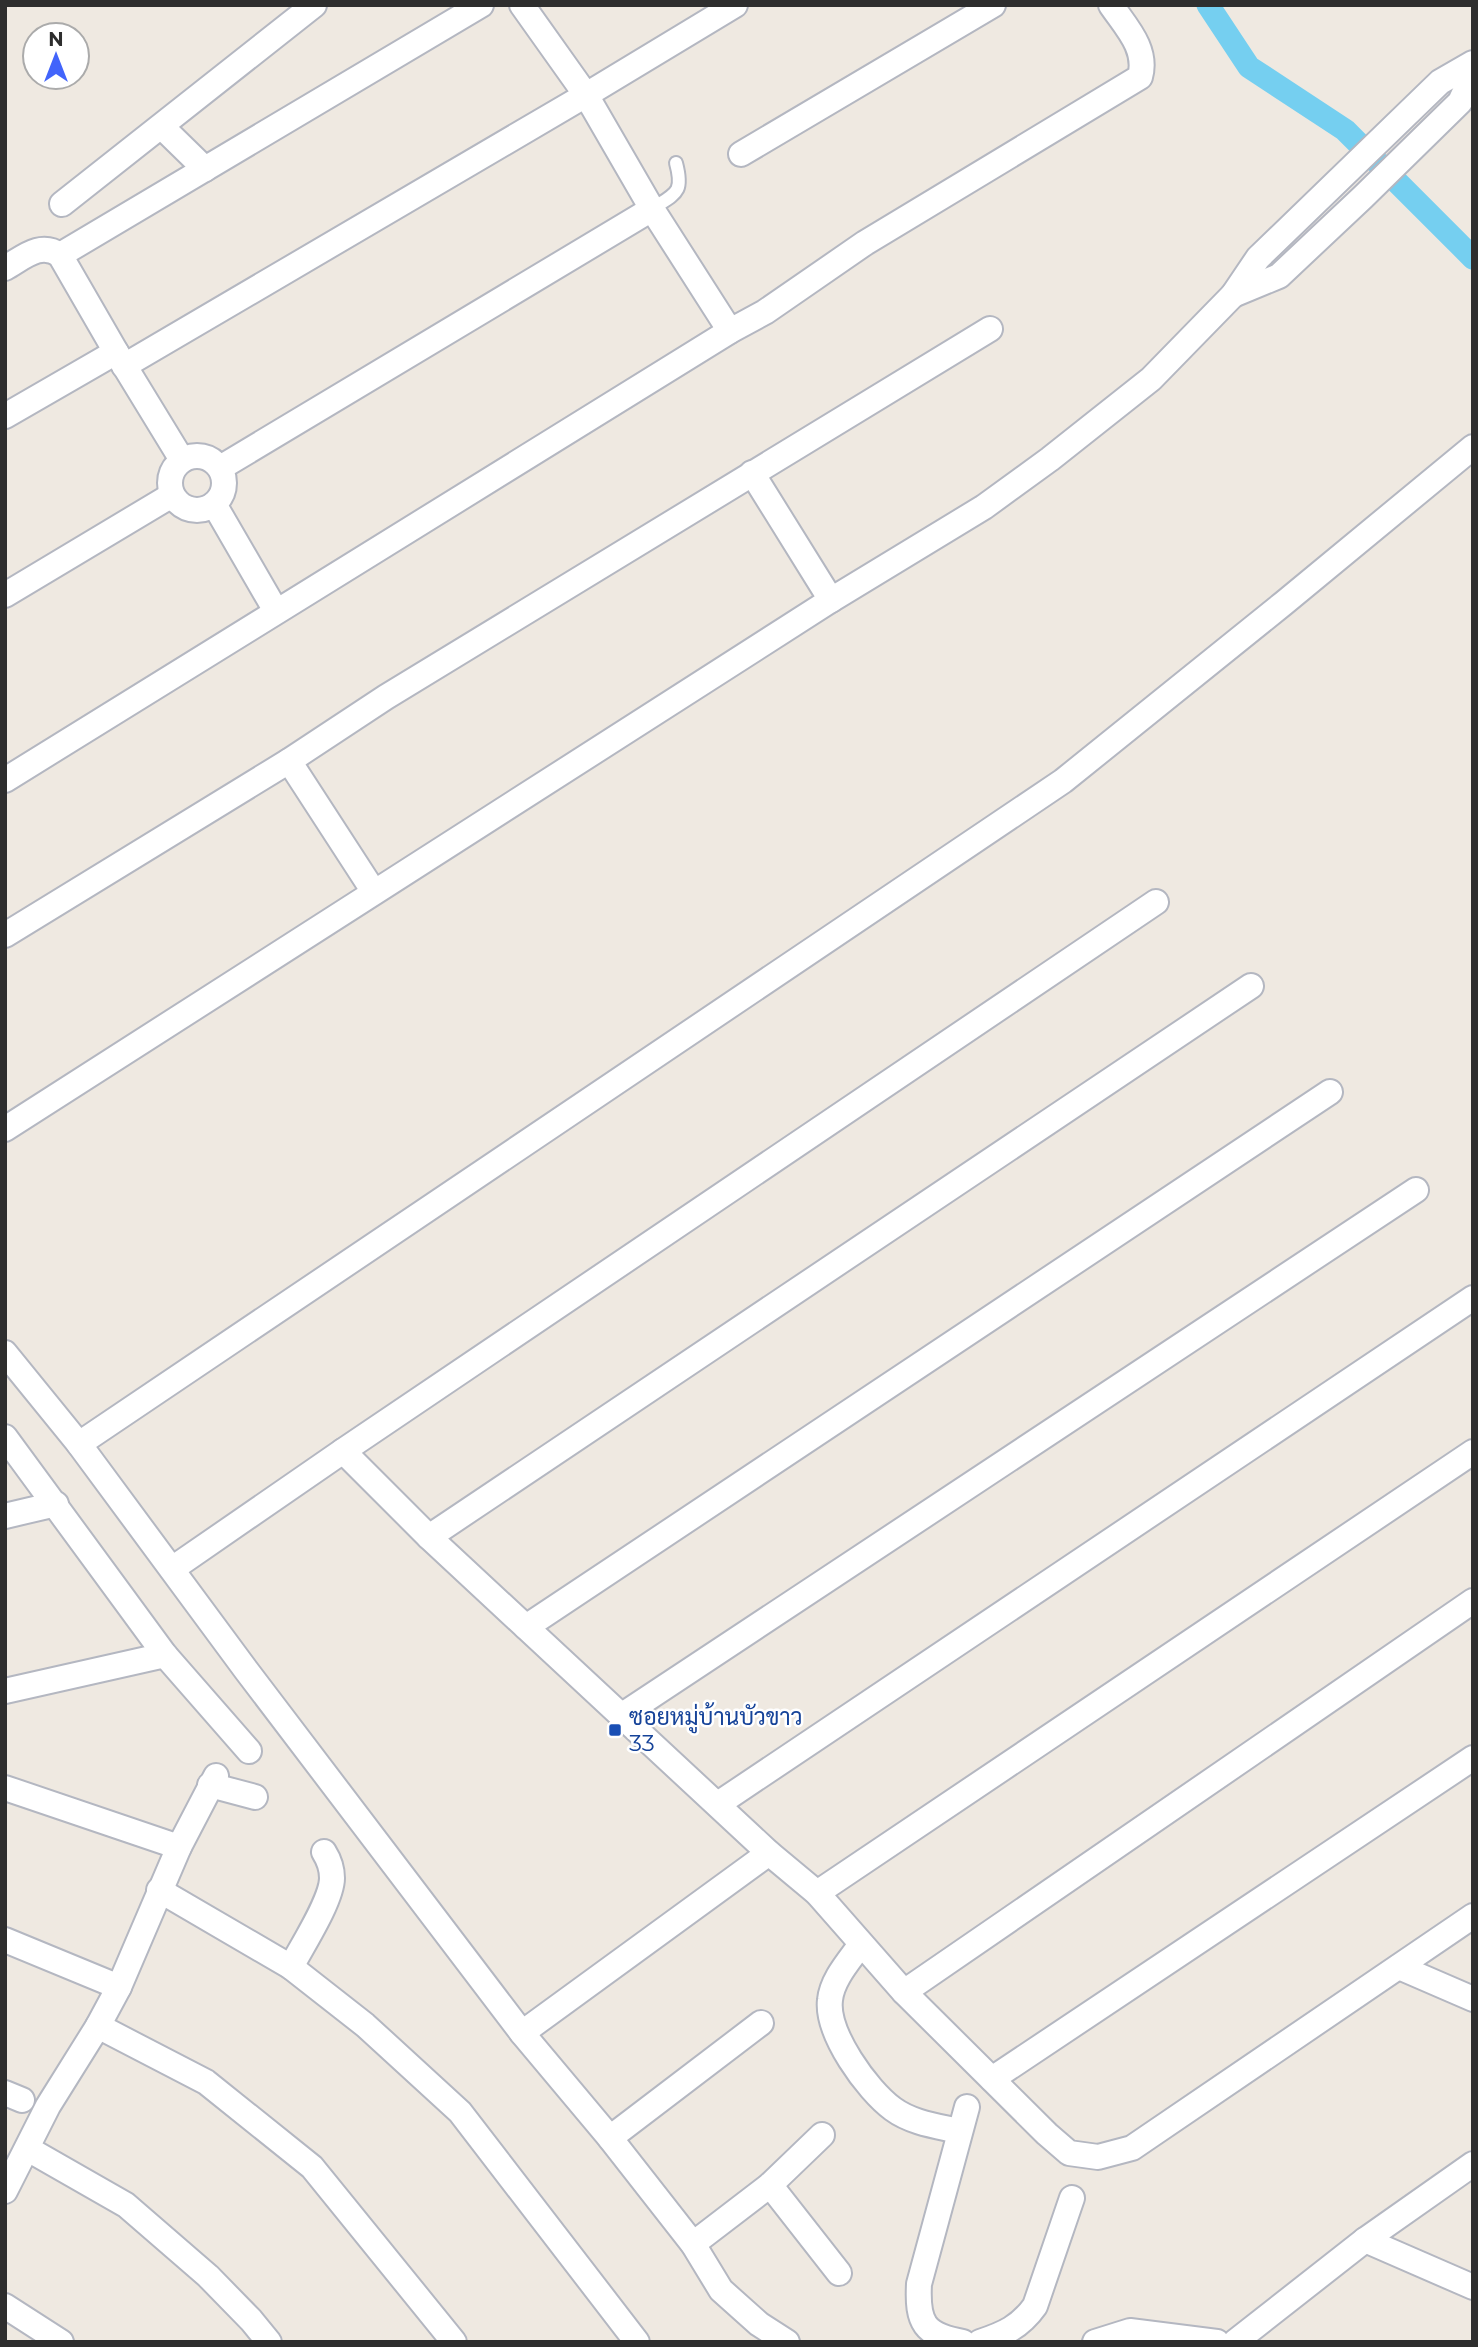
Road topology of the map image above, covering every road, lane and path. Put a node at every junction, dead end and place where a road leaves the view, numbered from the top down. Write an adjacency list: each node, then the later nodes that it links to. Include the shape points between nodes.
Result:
1 (314, 5): 10 (street)
2 (481, 5): 13 (street)
3 (522, 5): 9 (street)
4 (735, 5): 9 (street)
5 (993, 5): 11 (street)
6 (1111, 5): 20 (street, via 1140,50 1140,77 865,243)
7 (1473, 63): 18 (street, via 1440,82 1258,258)
8 (1473, 74): 18 (street, via 1460,102 1279,276)
9 (586, 96): 15 (street); 21 (street)
10 (162, 127): 13 (street); 14 (street)
11 (741, 154)
12 (676, 163): 15 (lane, via 680,186)
13 (205, 169): 16 (street)
14 (62, 204)
15 (652, 209): 20 (street); 25 (street)
16 (60, 255): 17 (street, via 48,248 38,249); 21 (street)
17 (5, 268)
18 (1233, 295): 30 (street, via 1151,379 1050,459 984,506)
19 (990, 329): 26 (street)
20 (730, 331): 31 (street)
21 (120, 359): 22 (street); 24 (street)
22 (5, 416)
23 (1473, 447): 44 (street, via 1063,781)
24 (182, 460): 25 (street, via 202,456); 27 (street, via 170,476)
25 (220, 468): 28 (street, via 224,487)
26 (752, 473): 30 (street); 32 (street)
27 (172, 495): 28 (street, via 191,509); 29 (street)
28 (214, 504): 31 (street)
29 (5, 595)
30 (831, 600): 34 (street)
31 (276, 611): 33 (street)
32 (289, 761): 34 (street); 36 (street)
33 (5, 780)
34 (374, 892): 39 (street)
35 (1156, 902): 45 (street)
36 (5, 934)
37 (1251, 986): 49 (street)
38 (1330, 1092): 52 (street)
39 (5, 1129)
40 (1416, 1190): 55 (street)
41 (1473, 1298): 60 (street)
42 (5, 1353): 44 (street)
43 (5, 1437): 47 (street)
44 (79, 1444): 50 (street)
45 (343, 1451): 49 (street); 50 (street)
46 (1473, 1452): 65 (street)
47 (55, 1504): 48 (street); 53 (street)
48 (5, 1516)
49 (429, 1537): 52 (street)
50 (173, 1569): 76 (street)
51 (1473, 1601): 72 (street)
52 (526, 1627): 55 (street)
53 (165, 1655): 54 (street); 56 (street)
54 (5, 1691)
55 (621, 1716): 60 (street)
56 (249, 1751)
57 (1473, 1758): 77 (street)
58 (5, 1788): 61 (street)
59 (255, 1797): 61 (street, via 213,1781)
60 (718, 1804): 63 (street)
61 (178, 1847): 64 (street)
62 (324, 1852): 69 (street, via 332,1880)
63 (769, 1853): 65 (street); 76 (street)
64 (159, 1890): 69 (street); 71 (street)
65 (817, 1894): 68 (street)
66 (1473, 1916): 70 (street)
67 (5, 1940): 71 (street)
68 (861, 1944): 72 (street); 79 (street, via 833,1986 829,2002 851,2064 893,2109 914,2120)
69 (291, 1967): 95 (street, via 365,2025 460,2112)
70 (1399, 1967): 73 (street); 77 (street, via 1132,2148 1098,2157 1069,2153)
71 (119, 1987): 75 (street)
72 (904, 1992): 77 (street)
73 (1473, 1999)
74 (761, 2023): 81 (street)
75 (99, 2026): 82 (street, via 48,2106); 94 (street, via 206,2082 312,2166)
76 (522, 2033): 81 (street)
77 (992, 2079)
78 (967, 2106): 79 (street)
79 (959, 2131): 97 (street, via 919,2284 918,2308 925,2325 944,2338)
80 (822, 2135): 84 (street)
81 (610, 2138): 88 (street)
82 (28, 2149): 85 (street); 93 (street, via 126,2205 208,2276)
83 (1473, 2164): 87 (street)
84 (770, 2185): 88 (street); 89 (street)
85 (5, 2191)
86 (1072, 2198): 98 (street, via 1035,2306 1006,2333)
87 (1364, 2240): 90 (street); 101 (street)
88 (693, 2244): 96 (street, via 721,2290)
89 (839, 2273)
90 (1473, 2287)
91 (5, 2306): 92 (street)
92 (61, 2342)
93 (269, 2342)
94 (454, 2342)
95 (637, 2342)
96 (787, 2342)
97 (963, 2342)
98 (980, 2342)
99 (1095, 2342): 100 (street, via 1130,2331)
100 (1217, 2342)
101 (1235, 2342)

